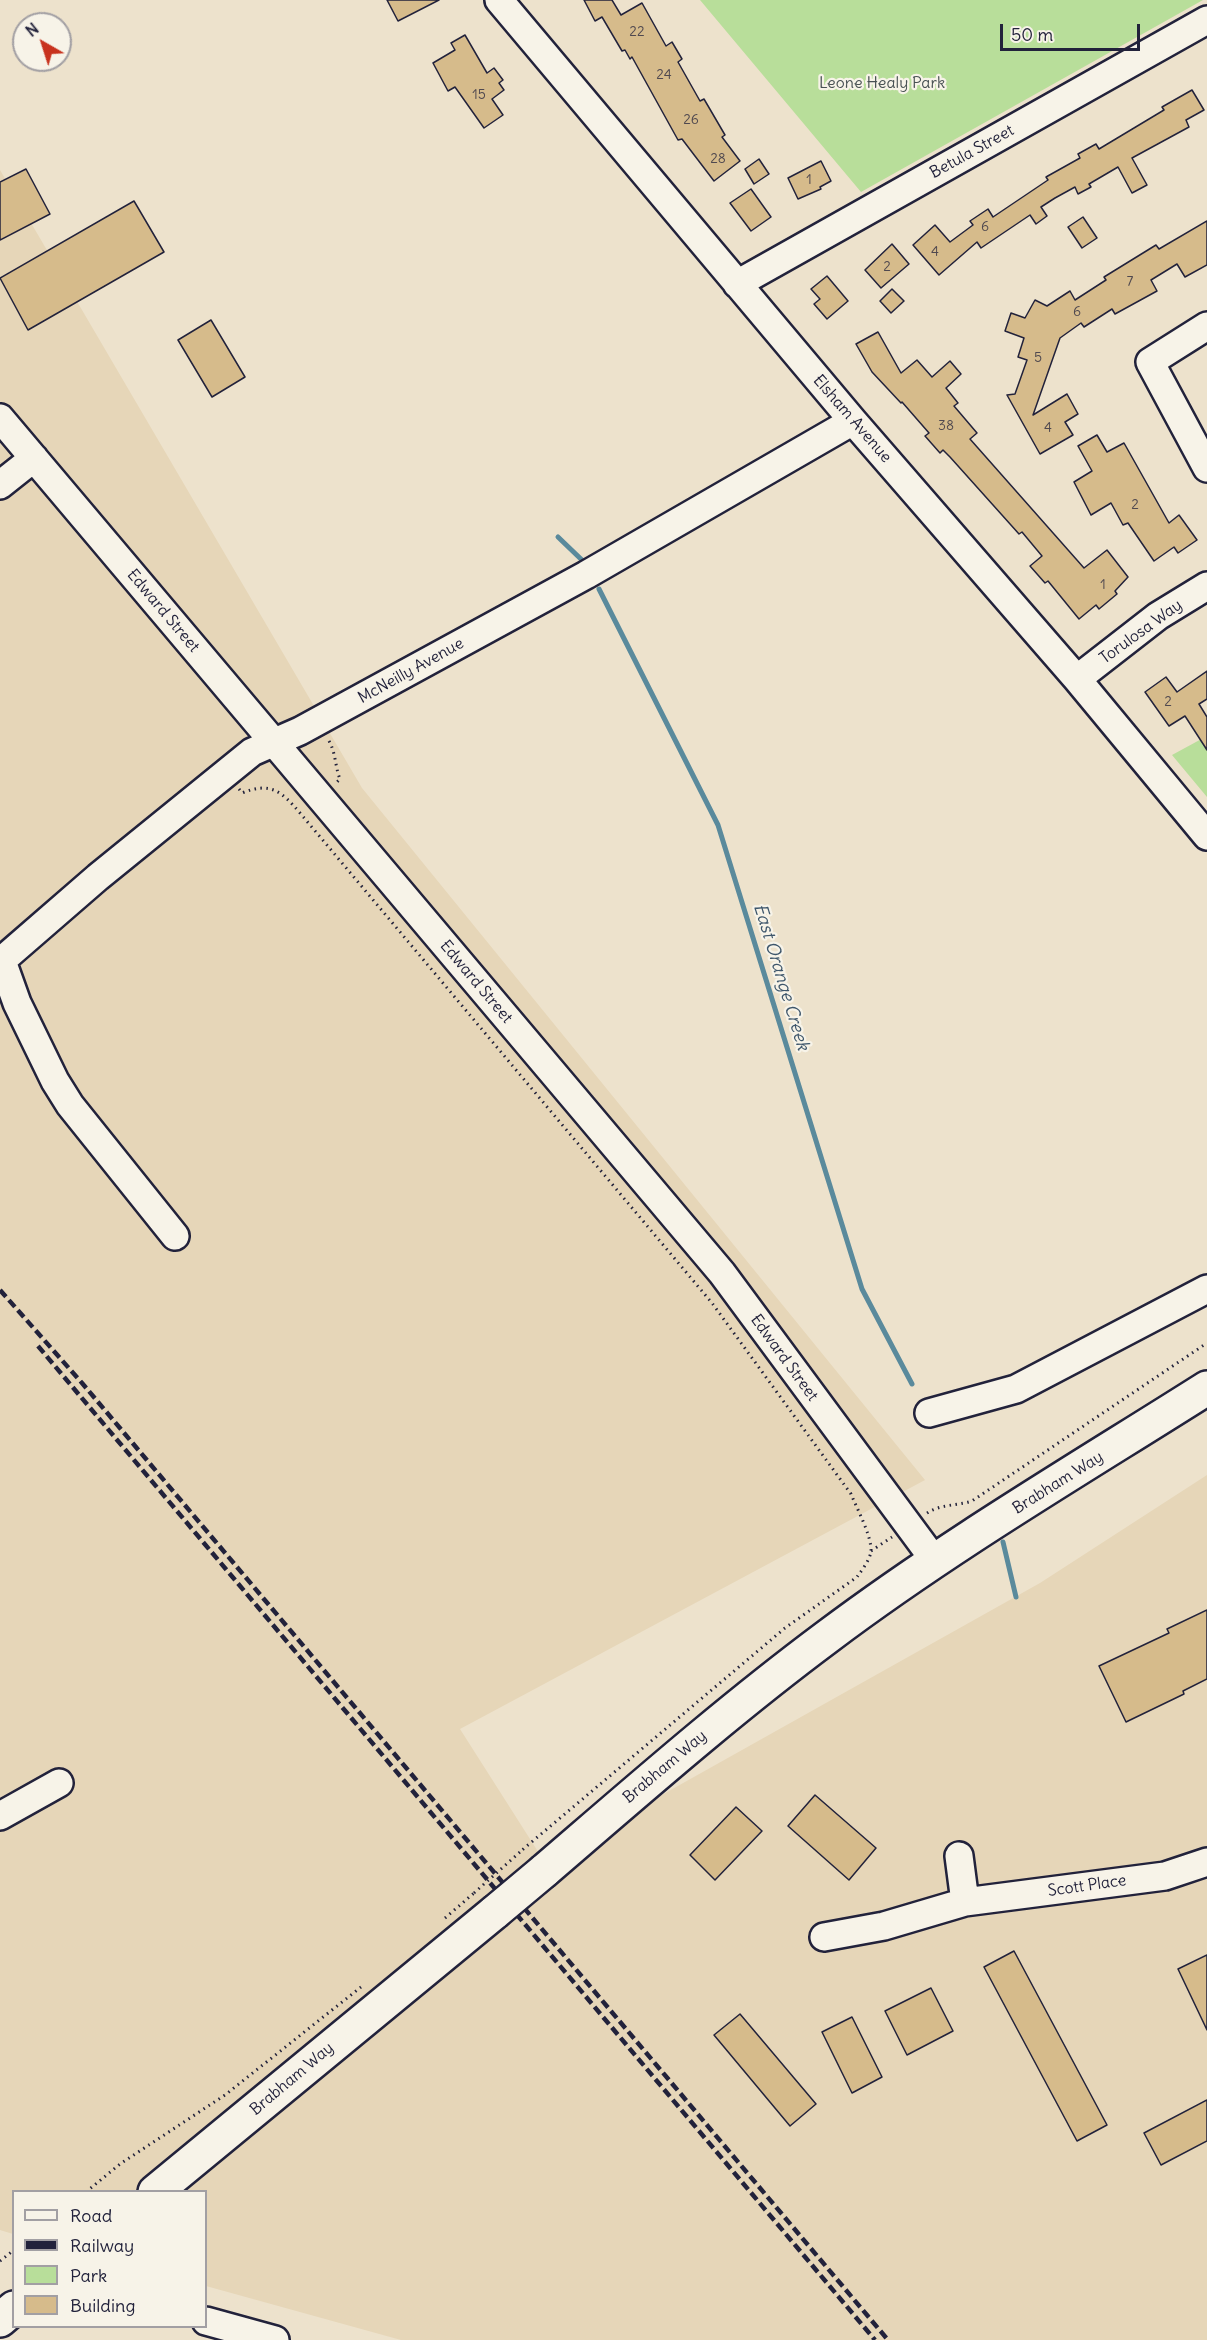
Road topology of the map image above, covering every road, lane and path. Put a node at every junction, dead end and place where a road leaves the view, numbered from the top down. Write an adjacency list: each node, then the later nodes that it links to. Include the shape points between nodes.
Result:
1 (499, 0): 3 (street, Elsham Avenue)
2 (1207, 20): 3 (street, Betula Street)
3 (737, 284): 6 (street, Elsham Avenue)
4 (1207, 326): 8 (street, via 1150,362)
5 (0, 418): 7 (street, Edward Street)
6 (853, 421): 11 (street, Elsham Avenue); 12 (street, McNeilly Avenue, via 585,575)
7 (34, 458): 9 (street); 12 (street, Edward Street)
8 (1207, 468)
9 (0, 485)
10 (1207, 586): 11 (street, Torulosa Way, via 1158,616)
11 (1077, 679): 14 (street, Elsham Avenue)
12 (274, 743): 13 (street, McNeilly Avenue, via 252,752); 21 (street, Edward Street, via 722,1273)
13 (228, 772): 15 (street, McNeilly Avenue); 22 (path, via 242,793 255,787 274,789 287,797 712,1303 851,1494)
14 (1207, 836)
15 (1, 961): 16 (street, via 17,1003 70,1105)
16 (175, 1236)
17 (1207, 1289): 20 (street, via 1016,1389)
18 (1207, 1343): 21 (path, via 972,1501 938,1505)
19 (1207, 1388): 23 (main road, Brabham Way)
20 (929, 1413)
21 (908, 1526): 22 (path); 23 (street, Edward Street)
22 (871, 1551): 27 (path, via 857,1577 785,1628)
23 (935, 1561): 27 (main road, Brabham Way, via 828,1636)
24 (59, 1783): 25 (street)
25 (0, 1816)
26 (959, 1856): 30 (street)
27 (532, 1861): 29 (main road, Brabham Way, bridge); 29 (path, bridge)
28 (1207, 1862): 30 (street, Scott Place, via 1165,1876)
29 (484, 1902): 31 (path); 35 (main road, Brabham Way)
30 (965, 1902): 32 (street, Scott Place, via 884,1926)
31 (439, 1922)
32 (824, 1937)
33 (369, 1980): 34 (path, via 225,2094 120,2164)
34 (88, 2190)
35 (157, 2190)
36 (12, 2252): 37 (path)
37 (0, 2261)
38 (12, 2310): 39 (main road)
39 (0, 2320)
40 (207, 2320): 41 (street)
41 (275, 2340)

